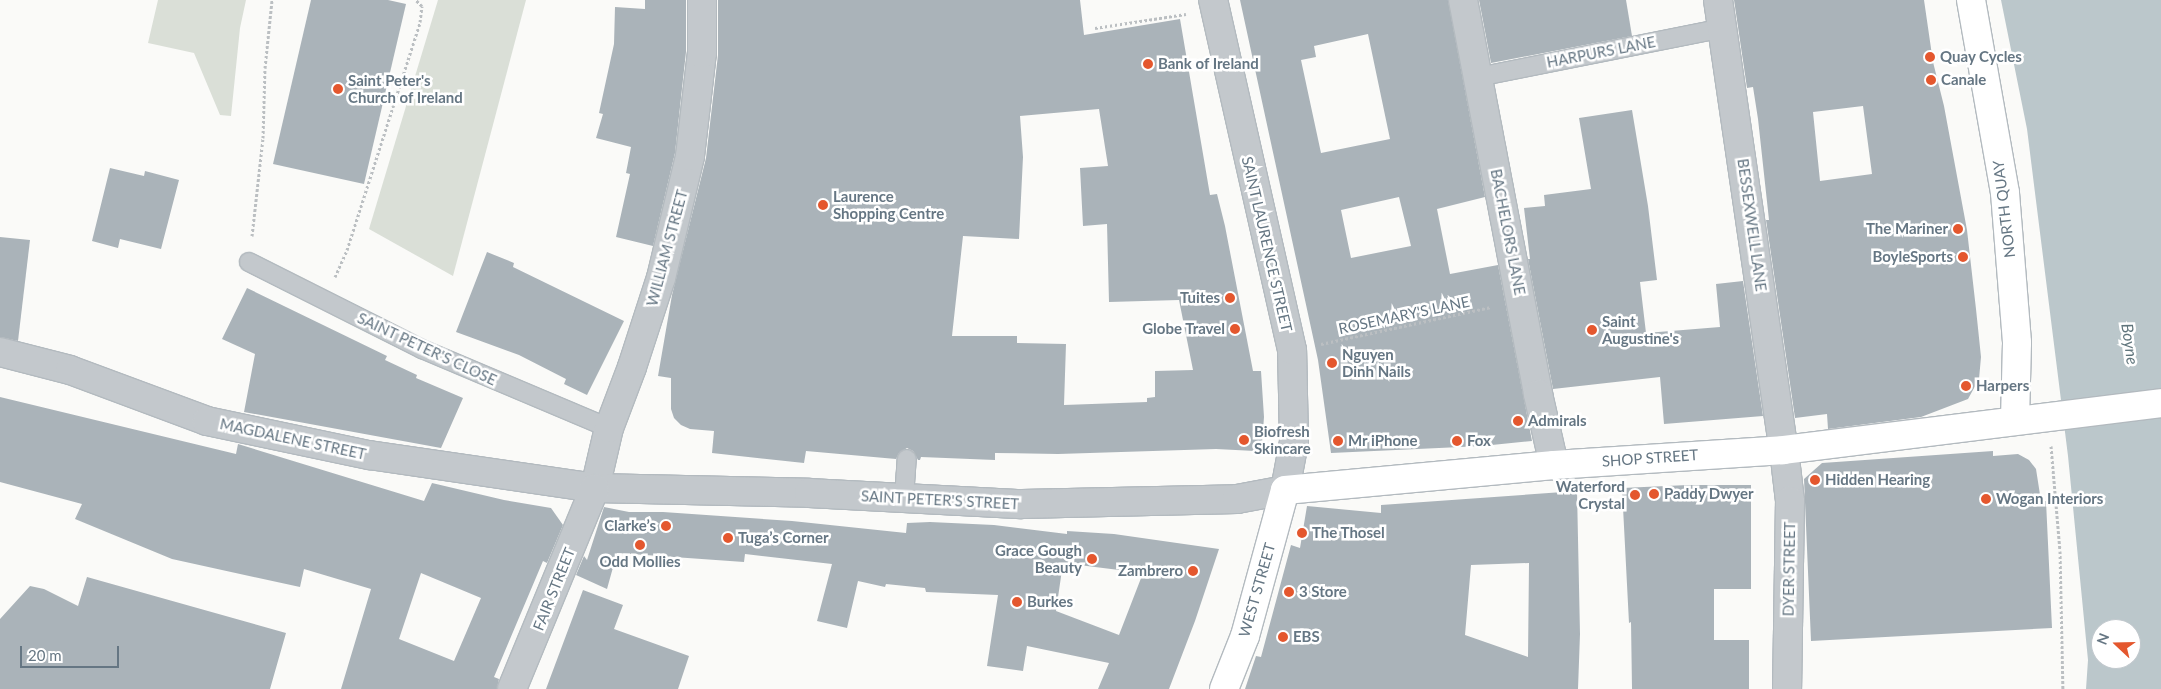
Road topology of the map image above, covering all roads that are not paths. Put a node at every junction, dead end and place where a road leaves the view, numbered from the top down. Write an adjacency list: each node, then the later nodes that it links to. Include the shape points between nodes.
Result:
1 (702, 0): 12 (street, WILLIAM STREET, via 702,54 690,156 661,278)
2 (1463, 0): 7 (street, BACHELORS LANE)
3 (1718, 0): 6 (street, BESSEXWELL LANE)
4 (1971, 0): 11 (main road, NORTH QUAY, via 2005,193 2018,343)
5 (1214, 5): 17 (street, SAINT LAURENCE STREET, via 1292,350 1294,442)
6 (1724, 28): 7 (lane, HARPURS LANE); 13 (street, BESSEXWELL LANE)
7 (1478, 77): 15 (street, BACHELORS LANE)
8 (249, 262): 12 (lane, SAINT PETER'S CLOSE, via 422,349)
9 (0, 352): 16 (street, MAGDALENE STREET, via 70,370 207,422 369,455)
10 (2161, 403): 11 (main road, SHOP STREET)
11 (2015, 420): 13 (main road, SHOP STREET)
12 (609, 428): 16 (street, WILLIAM STREET)
13 (1784, 450): 15 (main road, SHOP STREET); 21 (street, DYER STREET, via 1790,501)
14 (907, 460): 18 (lane)
15 (1554, 464): 17 (main road, SHOP STREET)
16 (595, 488): 18 (street, SAINT PETER'S STREET); 19 (street, FAIR STREET)
17 (1285, 490): 18 (street, SAINT PETER'S STREET, via 1237,499 1041,504); 20 (main road, WEST STREET, via 1245,636)
18 (904, 498)
19 (519, 687)
20 (1224, 689)
21 (1787, 689)

